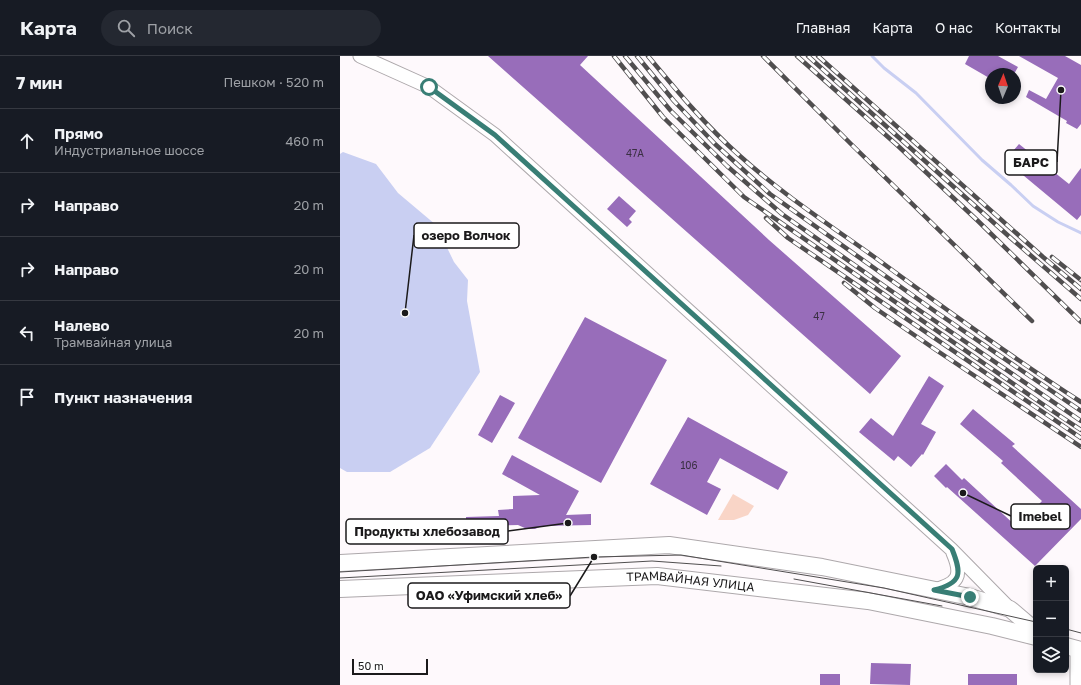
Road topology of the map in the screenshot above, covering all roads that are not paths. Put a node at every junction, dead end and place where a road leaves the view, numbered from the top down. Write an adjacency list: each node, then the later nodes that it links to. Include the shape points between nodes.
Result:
1 (360, 56): 2 (street, via 429,87 495,135)
2 (952, 549): 5 (street, via 957,562 956,579 949,586); 6 (street)
3 (340, 563): 5 (main road, via 669,545 822,567)
4 (340, 589): 8 (main road, ТРАМВАЙНАЯ УЛИЦА, via 657,576 868,601)
5 (934, 590): 6 (main road)
6 (1010, 609): 7 (main road)
7 (1033, 628)
8 (1033, 636)
9 (1075, 648): 10 (street)
10 (1077, 685)

